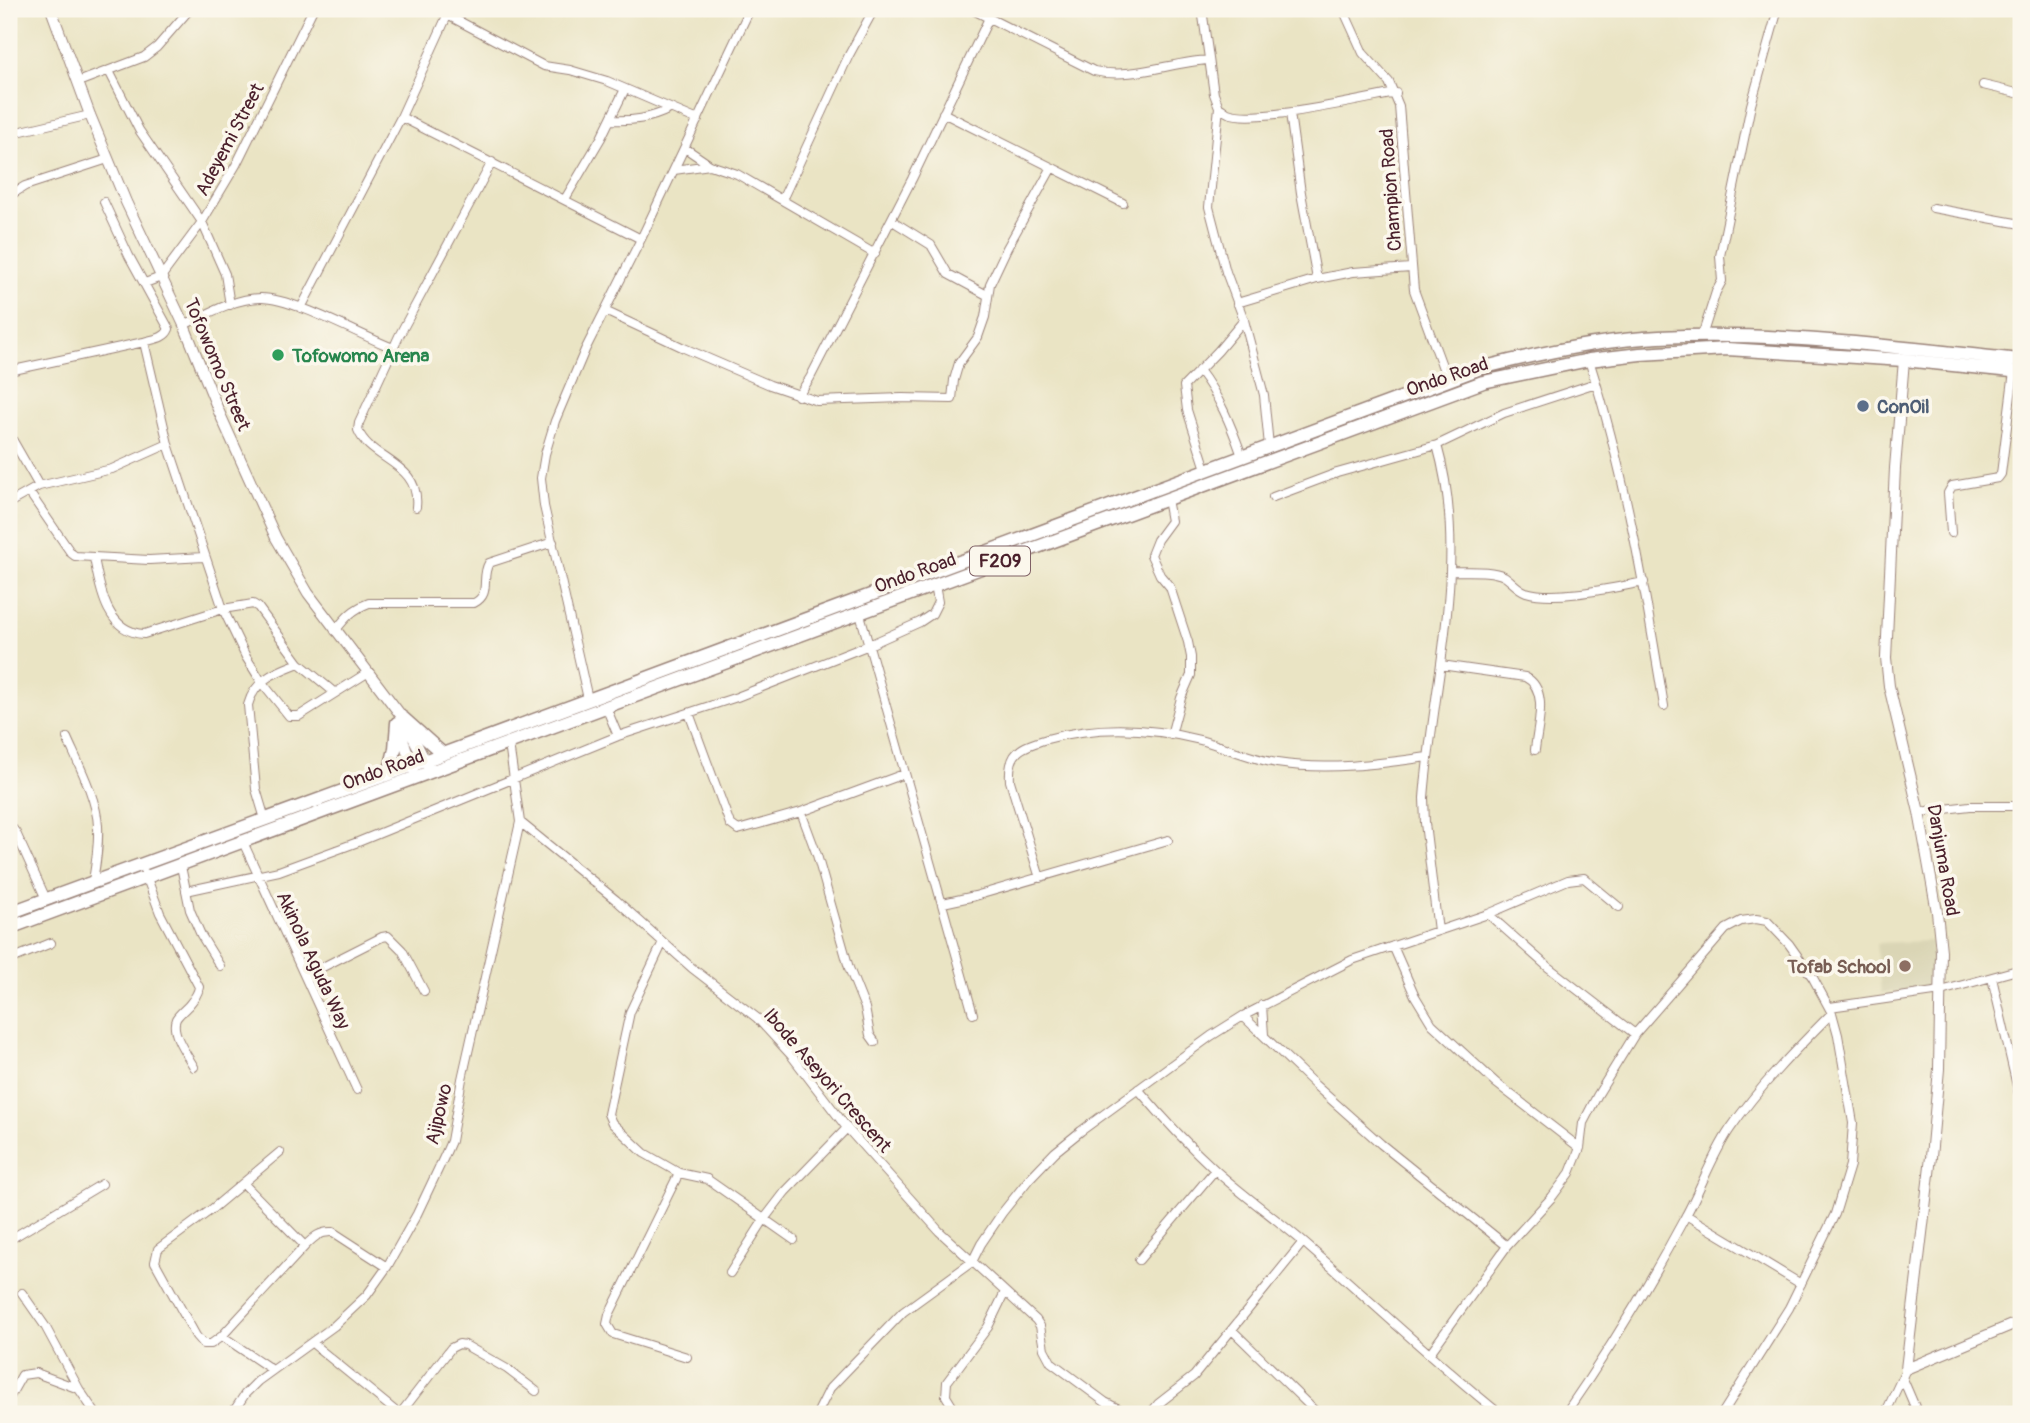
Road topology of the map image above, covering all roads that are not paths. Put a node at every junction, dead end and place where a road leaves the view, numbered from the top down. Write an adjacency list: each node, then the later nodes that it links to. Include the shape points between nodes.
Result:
1 (51, 9): 16 (street, Tofowomo Street)
2 (190, 9): 15 (street, via 144,57)
3 (313, 9): 43 (street, Adeyemi Street, via 236,165)
4 (436, 9): 12 (street)
5 (737, 9): 11 (street)
6 (874, 9): 38 (street)
7 (971, 9): 13 (street)
8 (1202, 9): 14 (street)
9 (1343, 9): 19 (street, Champion Road, via 1363,53)
10 (1778, 9): 58 (street, via 1751,105 1720,256 1723,281)
11 (749, 12): 28 (street)
12 (447, 16): 18 (street, via 544,66 607,80); 26 (street)
13 (989, 18): 14 (street, via 1107,74); 23 (street)
14 (1209, 60): 21 (street)
15 (109, 71): 16 (street); 43 (street, via 139,130)
16 (78, 82): 25 (street, Tofowomo Street)
17 (1983, 85): 20 (street)
18 (625, 89): 22 (street); 27 (street)
19 (1396, 93): 24 (street); 47 (street, Champion Road)
20 (2021, 94)
21 (1219, 107): 24 (street, via 1241,115); 52 (street, via 1209,207)
22 (670, 108): 27 (street, via 636,121); 28 (street)
23 (943, 113): 34 (street); 42 (street)
24 (1290, 113): 49 (street)
25 (90, 115): 29 (street); 31 (street, Tofowomo Street)
26 (401, 117): 32 (street); 54 (street)
27 (610, 120): 37 (street)
28 (698, 120): 30 (street)
29 (9, 134)
30 (685, 148): 33 (street); 35 (street)
31 (108, 159): 36 (street, via 25,186); 48 (street, Tofowomo Street)
32 (492, 162): 37 (street); 60 (street)
33 (710, 165): 35 (street); 38 (street, via 737,174)
34 (1051, 169): 40 (street); 51 (street)
35 (674, 170): 45 (street)
36 (9, 196)
37 (565, 199): 45 (street)
38 (782, 200): 46 (street)
39 (104, 202): 50 (street)
40 (1123, 203)
41 (1933, 208): 44 (street)
42 (891, 220): 46 (street); 51 (street, via 931,245 948,274)
43 (202, 222): 48 (street, Adeyemi Street); 53 (street, via 225,274)
44 (2021, 224)
45 (641, 239): 55 (street)
46 (874, 254): 69 (street)
47 (1411, 268): 49 (street); 67 (street, Champion Road, via 1420,311)
48 (161, 277): 50 (street); 57 (street, Tofowomo Street)
49 (1317, 279): 52 (street)
50 (145, 283): 59 (street, via 169,329 165,336)
51 (987, 295): 69 (street, via 985,317 960,363 952,399 817,401)
52 (1237, 303): 56 (street)
53 (230, 305): 54 (street, via 262,298); 57 (street)
54 (301, 308): 60 (street)
55 (605, 310): 69 (street); 85 (street, via 545,454 542,492)
56 (1244, 320): 65 (street); 73 (street, via 1264,395)
57 (184, 325): 93 (street, Tofowomo Street, via 276,538)
58 (1702, 336): 61 (main road, Ondo Road / F209); 67 (main road, Ondo Road / F209, via 1577,347)
59 (144, 342): 66 (street); 71 (street)
60 (393, 348): 81 (street, via 358,430 409,477)
61 (1844, 350): 62 (main road, Ondo Road / F209, via 1727,349); 63 (main road, Ondo Road / F209); 64 (main road, Ondo Road / F209)
62 (1589, 360): 68 (street); 79 (main road, Ondo Road / F209, via 1483,382)
63 (1904, 360): 64 (main road, Ondo Road / F209); 121 (street, Danjuma Road, via 1886,658)
64 (2019, 368): 83 (street, via 2001,474 1952,486 1948,493)
65 (1199, 370): 74 (street, via 1213,388); 75 (street, via 1183,393)
66 (9, 371)
67 (1447, 379): 73 (main road, Ondo Road / F209)
68 (1596, 383): 72 (street, via 1504,413); 89 (street)
69 (797, 396)
70 (12, 439): 76 (street)
71 (168, 444): 76 (street, via 112,469); 86 (street)
72 (1437, 444): 78 (street); 88 (street, via 1451,519)
73 (1269, 446): 74 (main road, Ondo Road / F209)
74 (1242, 456): 75 (main road, Ondo Road / F209)
75 (1206, 470): 82 (main road, Ondo Road / F209)
76 (40, 486): 77 (street)
77 (29, 492): 80 (street); 87 (street, via 71,553)
78 (1273, 497)
79 (1167, 499): 84 (main road, Ondo Road / F209); 105 (street, via 1171,521 1152,555 1170,587 1191,657 1191,676)
80 (9, 503)
81 (416, 507)
82 (1052, 526): 84 (main road); 100 (main road, Ondo Road / F209)
83 (1951, 533)
84 (1058, 540): 90 (main road, Ondo Road / F209)
85 (553, 542): 93 (street, via 489,563 486,591 474,603 369,603 357,607); 100 (street)
86 (204, 557): 87 (street); 91 (street)
87 (94, 558): 91 (street, via 107,611 135,634)
88 (1450, 571): 89 (street, via 1496,573 1519,589 1541,594); 96 (street)
89 (1644, 582): 101 (street)
90 (935, 585): 92 (main road, Ondo Road / F209); 94 (street, via 938,602 932,614)
91 (223, 609): 95 (street, via 246,604 258,607); 98 (street)
92 (860, 614): 94 (street); 102 (main road, Ondo Road / F209)
93 (335, 631): 97 (street, Tofowomo Street)
94 (869, 645): 103 (street); 116 (street)
95 (299, 663): 98 (street); 99 (street)
96 (1441, 665): 109 (street, via 1533,681 1540,705); 111 (street)
97 (367, 673): 99 (street); 104 (street, Tofowomo Street)
98 (261, 681): 99 (street, via 289,716 299,716); 122 (street, via 250,697 248,718 256,789)
99 (335, 693)
100 (589, 699): 110 (main road, Ondo Road / F209)
101 (1664, 706)
102 (606, 707): 106 (street); 108 (main road, Ondo Road / F209)
103 (689, 713): 106 (street); 120 (street, via 733,828)
104 (398, 717): 110 (main road); 112 (street, Tofowomo Street); 113 (street, Tofowomo Street); 115 (main road)
105 (1171, 735): 111 (street, via 1276,763 1313,766); 130 (street, via 1125,729 1074,731 1021,749 1012,757 1010,781)
106 (618, 736): 118 (street)
107 (67, 738): 132 (street, via 98,824)
108 (509, 744): 114 (main road, Ondo Road / F209); 118 (street, Ajipowo)
109 (1535, 750)
110 (442, 753): 112 (main road, Ondo Road / F209)
111 (1427, 757): 140 (street, via 1425,823)
112 (424, 759): 113 (main road, Ondo Road / F209); 114 (street, Tofowomo Street)
113 (411, 765): 115 (main road, Ondo Road / F209); 117 (street, Tofowomo Street)
114 (431, 772): 117 (main road, Ondo Road / F209)
115 (389, 774): 122 (main road, Ondo Road / F209)
116 (904, 774): 120 (street); 135 (street)
117 (416, 777): 126 (main road, Ondo Road / F209)
118 (514, 779): 123 (street, Ajipowo); 129 (street, via 358,842)
119 (2021, 806): 121 (street)
120 (800, 812): 157 (street)
121 (1919, 812): 150 (street, Danjuma Road, via 1937,912)
122 (265, 819): 127 (main road, Ondo Road / F209)
123 (520, 822): 141 (street, Ibode Aseyori Crescent); 179 (street, Ajipowo, via 451,1141)
124 (9, 824): 134 (street)
125 (1168, 840): 130 (street)
126 (243, 842): 128 (main road, Ondo Road / F209); 129 (street, Akinola Aguda Way)
127 (141, 863): 131 (street); 132 (main road, Ondo Road / F209)
128 (181, 866): 131 (main road, Ondo Road / F209); 133 (street)
129 (257, 876): 133 (street); 147 (street, Akinola Aguda Way)
130 (1040, 877): 135 (street)
131 (146, 878): 139 (main road, Ondo Road / F209); 158 (street, via 199,987 175,1026)
132 (93, 881): 134 (main road, Ondo Road / F209)
133 (186, 891): 145 (street, via 201,936)
134 (46, 899): 137 (main road, Ondo Road / F209)
135 (943, 903): 153 (street)
136 (1619, 907): 138 (street, via 1578,878)
137 (9, 913)
138 (1488, 914): 140 (street); 155 (street)
139 (9, 928)
140 (1438, 931): 143 (street)
141 (663, 942): 163 (street, Ibode Aseyori Crescent, via 770,1031); 167 (street, via 632,1004 608,1114 644,1153)
142 (51, 943): 144 (street)
143 (1392, 946): 151 (street, via 1352,960); 164 (street, via 1432,1024 1496,1083)
144 (9, 960)
145 (220, 966)
146 (2021, 969): 148 (street)
147 (305, 975): 149 (street, via 388,936 402,950); 161 (street, Akinola Aguda Way)
148 (1992, 978): 150 (street); 159 (street)
149 (424, 991)
150 (1941, 991): 152 (street); 191 (street, Danjuma Road, via 1931,1157)
151 (1262, 1005): 154 (street); 156 (street)
152 (1831, 1010): 155 (street, via 1789,944 1767,921 1756,919 1726,929); 170 (street, via 1732,1126); 181 (street, via 1853,1123 1850,1165 1835,1214)
153 (973, 1014)
154 (1243, 1016): 156 (street); 160 (street)
155 (1635, 1034): 164 (street, via 1583,1123)
156 (1264, 1035): 176 (street, via 1381,1144)
157 (875, 1042)
158 (194, 1068)
159 (2019, 1082): 162 (street)
160 (1138, 1089): 166 (street); 178 (street, via 1080,1130 1030,1178)
161 (357, 1090)
162 (2021, 1103)
163 (847, 1128): 171 (street); 178 (street, Ibode Aseyori Crescent)
164 (1580, 1148): 176 (street, via 1570,1173)
165 (280, 1152): 168 (street)
166 (1215, 1170): 174 (street); 177 (street)
167 (679, 1173): 171 (street, via 707,1178); 189 (street, via 607,1324 613,1334)
168 (243, 1183): 175 (street); 186 (street, via 155,1256 196,1336 203,1344 212,1344)
169 (102, 1184): 172 (street)
170 (1686, 1215): 181 (street); 204 (street, via 1611,1347)
171 (765, 1218): 173 (street); 180 (street)
172 (9, 1240)
173 (794, 1240)
174 (1303, 1242): 185 (street); 188 (street)
175 (305, 1246): 179 (street, via 317,1234 333,1232); 186 (street)
176 (1507, 1247): 188 (street)
177 (1139, 1260)
178 (972, 1262): 182 (street, Ibode Aseyori Crescent); 198 (street, via 903,1312 830,1388)
179 (387, 1267): 187 (street, Ajipowo, via 367,1296)
180 (730, 1273)
181 (1801, 1284): 205 (street)
182 (1006, 1292): 199 (street, via 988,1326 947,1382 946,1396); 200 (street, Ibode Aseyori Crescent, via 1040,1326 1051,1362)
183 (22, 1293): 192 (street)
184 (2021, 1321): 191 (street)
185 (1232, 1329): 201 (street, via 1194,1376); 202 (street)
186 (222, 1336): 190 (street)
187 (312, 1343): 190 (street, Ajipowo); 197 (street)
188 (1430, 1353): 203 (street)
189 (687, 1357)
190 (271, 1369): 196 (street, Ajipowo)
191 (1905, 1374): 206 (street); 207 (street)
192 (79, 1389): 194 (street, via 27,1373); 195 (street)
193 (536, 1391): 197 (street, via 507,1369 459,1344 451,1348)
194 (9, 1398)
195 (96, 1414)
196 (232, 1414)
197 (400, 1414)
198 (817, 1414)
199 (957, 1414)
200 (1129, 1414)
201 (1150, 1414)
202 (1318, 1414)
203 (1500, 1414)
204 (1565, 1414)
205 (1722, 1414)
206 (1885, 1414)
207 (1918, 1414)

